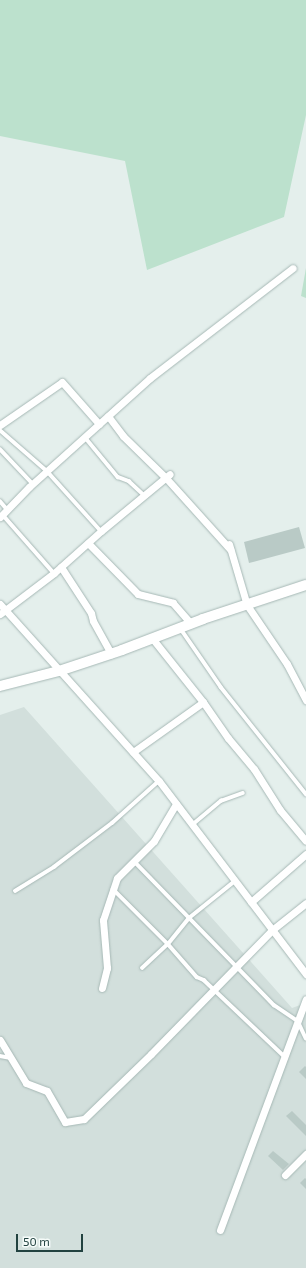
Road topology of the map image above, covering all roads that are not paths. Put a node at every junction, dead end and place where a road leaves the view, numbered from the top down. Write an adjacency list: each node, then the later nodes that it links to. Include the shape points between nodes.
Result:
1 (293, 268): 2 (street, via 150,378)
2 (108, 416): 3 (street); 9 (street, via 123,436)
3 (99, 424): 4 (street, via 62,382); 6 (street)
4 (0, 425)
5 (0, 430): 8 (lane)
6 (85, 437): 8 (street); 11 (lane, via 118,477 129,481)
7 (0, 450): 10 (lane)
8 (46, 471): 10 (street); 14 (lane)
9 (168, 476): 11 (street); 17 (street)
10 (33, 484): 13 (street)
11 (144, 495): 14 (street)
12 (0, 501): 13 (lane)
13 (3, 514): 19 (lane)
14 (101, 531): 16 (street)
15 (228, 540): 17 (street)
16 (88, 543): 18 (street); 24 (street, via 138,594 173,603)
17 (230, 549): 22 (street)
18 (61, 567): 19 (street); 27 (street, via 91,613)
19 (54, 573): 23 (street)
20 (306, 585): 22 (street)
21 (0, 604): 23 (street)
22 (247, 605): 24 (street); 30 (street, via 286,664)
23 (3, 613): 28 (street)
24 (191, 624): 25 (street)
25 (180, 628): 26 (street); 35 (lane, via 221,687)
26 (152, 638): 27 (street); 31 (street)
27 (111, 654): 28 (street)
28 (59, 670): 29 (street); 32 (street)
29 (0, 686)
30 (306, 700)
31 (203, 702): 32 (street); 38 (street, via 254,769 280,810)
32 (133, 752): 33 (street)
33 (159, 781): 36 (street); 43 (lane, via 112,823 66,858)
34 (244, 793): 37 (lane, via 222,801)
35 (306, 794)
36 (176, 804): 37 (street); 40 (street, via 154,841)
37 (192, 824): 41 (street)
38 (306, 841)
39 (306, 854): 44 (street)
40 (134, 861): 42 (street, via 117,878); 46 (lane)
41 (235, 881): 44 (street); 46 (lane)
42 (113, 890): 48 (lane); 52 (street, via 103,920 107,968)
43 (15, 891)
44 (251, 902): 47 (street)
45 (306, 903): 47 (street)
46 (190, 918): 48 (lane); 49 (lane)
47 (272, 930): 49 (street); 51 (street)
48 (168, 944): 50 (lane); 53 (lane, via 197,977)
49 (237, 967): 53 (street); 55 (lane, via 274,1004)
50 (142, 968)
51 (306, 974)
52 (102, 988)
53 (214, 990): 59 (lane); 60 (street, via 84,1119 66,1122 47,1091 26,1083)
54 (306, 999): 55 (street)
55 (298, 1020): 56 (lane); 59 (street)
56 (306, 1038)
57 (0, 1040): 60 (street)
58 (0, 1056): 60 (lane)
59 (285, 1056): 63 (street)
60 (11, 1058)
61 (306, 1154): 62 (street)
62 (285, 1175)
63 (220, 1230)

